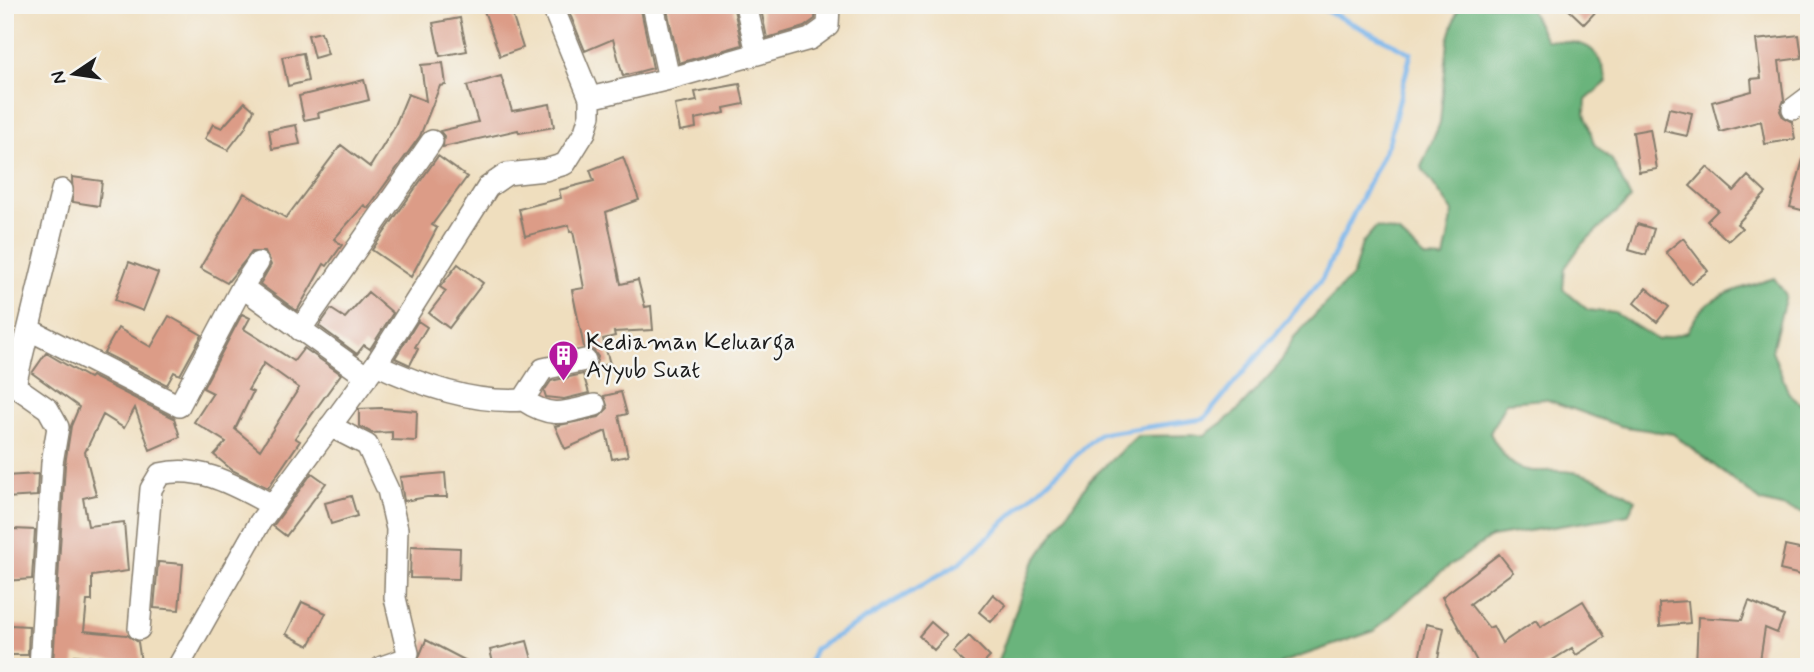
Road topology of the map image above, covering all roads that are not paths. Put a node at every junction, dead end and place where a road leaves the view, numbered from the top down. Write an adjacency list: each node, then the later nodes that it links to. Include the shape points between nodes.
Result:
1 (552, 5): 7 (street)
2 (653, 5): 6 (street)
3 (746, 5): 5 (street)
4 (829, 5): 5 (street, via 830,20 818,35)
5 (757, 53): 6 (street)
6 (669, 79): 7 (street)
7 (590, 98): 15 (street, via 585,132 565,164 507,174 488,187)
8 (432, 141): 13 (street)
9 (62, 190): 12 (street)
10 (258, 263): 11 (street)
11 (242, 287): 12 (street, via 179,406); 13 (street)
12 (30, 330): 16 (street)
13 (300, 330): 15 (street)
14 (585, 360): 17 (street, via 543,369)
15 (371, 370): 17 (street, via 482,398); 19 (street)
16 (10, 382): 22 (street, via 48,409 58,428)
17 (523, 400): 18 (street, via 541,412 558,415)
18 (595, 405)
19 (330, 426): 20 (street); 24 (street, via 367,445 395,513 398,549 393,584 408,653 405,659)
20 (272, 505): 21 (street, via 222,479 173,471 160,474 151,489); 23 (street)
21 (139, 629)
22 (40, 667)
23 (178, 667)
24 (382, 667)

